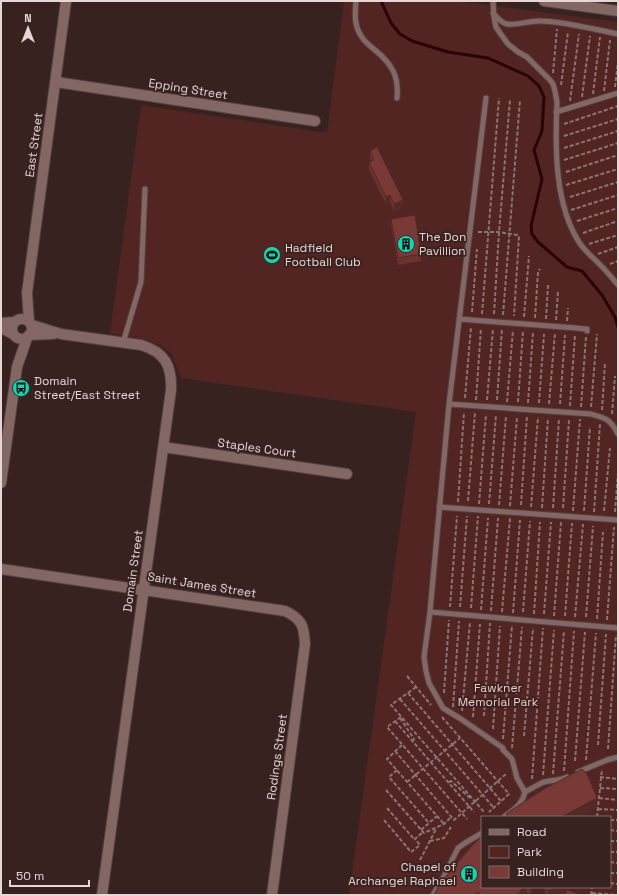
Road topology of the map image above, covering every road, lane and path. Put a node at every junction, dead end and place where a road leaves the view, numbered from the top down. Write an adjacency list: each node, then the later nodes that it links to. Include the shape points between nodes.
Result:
1 (66, 1): 15 (street, East Street)
2 (356, 1): 20 (lane, via 355,17 359,34 395,73)
3 (493, 1): 6 (lane)
4 (544, 1): 5 (street)
5 (618, 11)
6 (493, 13): 7 (lane, via 506,24); 16 (lane, via 496,27 504,39)
7 (558, 22): 8 (lane); 16 (path)
8 (570, 24): 9 (lane); 17 (path)
9 (580, 26): 10 (lane); 25 (path)
10 (590, 28): 11 (lane); 23 (path)
11 (601, 30): 12 (lane); 22 (path)
12 (611, 32): 13 (lane); 19 (path)
13 (618, 34)
14 (618, 62): 18 (path)
15 (56, 82): 28 (street, Epping Street); 56 (street, East Street)
16 (552, 82): 26 (lane, via 556,95)
17 (561, 89)
18 (616, 93): 19 (lane)
19 (603, 97): 22 (lane)
20 (397, 98)
21 (486, 98): 47 (lane)
22 (592, 101): 23 (lane)
23 (580, 104): 25 (lane)
24 (618, 106): 29 (path)
25 (569, 108): 26 (lane)
26 (556, 112): 29 (lane)
27 (618, 118): 31 (path)
28 (315, 121)
29 (556, 126): 31 (lane)
30 (618, 131): 33 (path)
31 (556, 138): 33 (lane)
32 (618, 143): 35 (path)
33 (556, 151): 35 (lane)
34 (618, 155): 37 (path)
35 (557, 163): 37 (lane)
36 (618, 169): 39 (path)
37 (558, 174): 39 (lane)
38 (618, 182): 42 (path)
39 (560, 187): 42 (lane)
40 (145, 189): 73 (lane, via 140,282)
41 (618, 195): 44 (path)
42 (562, 200): 44 (lane)
43 (618, 208): 46 (path)
44 (566, 212): 46 (lane)
45 (618, 222): 49 (path)
46 (570, 223): 49 (lane)
47 (470, 232): 58 (lane); 63 (path, via 499,232 519,236)
48 (618, 234): 50 (path)
49 (574, 235): 50 (lane)
50 (582, 246): 54 (lane)
51 (477, 247): 59 (path)
52 (618, 247): 54 (path)
53 (529, 256): 64 (path)
54 (591, 256): 55 (lane)
55 (618, 285)
56 (27, 293): 60 (street, East Street); 62 (street, East Street)
57 (568, 308): 65 (path)
58 (459, 319): 59 (lane); 77 (lane)
59 (471, 320): 63 (lane); 78 (path)
60 (15, 321): 61 (street); 62 (street, via 23,318); 71 (street, via 11,328)
61 (1, 323)
62 (30, 323): 69 (street, Domain Street); 72 (street, via 32,331)
63 (513, 323): 64 (lane); 79 (path)
64 (524, 324): 65 (lane); 80 (path)
65 (566, 327): 67 (lane); 81 (path)
66 (1, 328): 71 (street)
67 (576, 328): 68 (lane); 82 (path)
68 (587, 331): 83 (path)
69 (61, 334): 72 (street, Domain Street); 73 (street, Domain Street)
70 (597, 334): 84 (path)
71 (14, 335): 72 (street, via 21,339); 75 (street)
72 (28, 337): 75 (street)
73 (122, 343): 89 (street, Domain Street, via 148,347 160,355 168,367 171,390)
74 (605, 363): 85 (path)
75 (17, 367): 93 (street)
76 (615, 376): 86 (path)
77 (449, 404): 78 (lane); 94 (lane)
78 (465, 406): 79 (lane); 95 (path)
79 (506, 409): 80 (lane); 97 (path)
80 (517, 410): 81 (lane); 98 (path)
81 (560, 413): 82 (lane); 99 (path)
82 (570, 413): 83 (lane)
83 (580, 414): 84 (lane); 100 (path)
84 (591, 414): 85 (lane)
85 (601, 417): 86 (lane); 102 (path)
86 (611, 424): 88 (lane)
87 (590, 427): 101 (path)
88 (618, 434)
89 (163, 447): 92 (street, Staples Court); 106 (street, Domain Street)
90 (610, 448): 96 (path)
91 (618, 472): 103 (path)
92 (347, 474)
93 (1, 483)
94 (439, 507): 95 (lane); 107 (lane)
95 (458, 509): 97 (lane); 108 (path)
96 (604, 511)
97 (499, 512): 98 (lane); 110 (path)
98 (510, 512): 99 (lane); 111 (path)
99 (552, 516): 100 (lane); 113 (path)
100 (572, 517): 101 (lane); 114 (path)
101 (583, 518): 102 (lane); 115 (path)
102 (593, 518): 103 (lane); 116 (path)
103 (616, 520): 119 (path)
104 (603, 532): 118 (path)
105 (1, 569): 106 (street, Saint James Street)
106 (144, 589): 112 (street, Saint James Street, via 285,611); 194 (street, Domain Street)
107 (430, 612): 108 (lane); 125 (lane, via 424,657 429,683)
108 (449, 614): 110 (lane); 125 (path)
109 (618, 615): 120 (path)
110 (491, 617): 111 (lane); 128 (path)
111 (501, 618): 113 (lane); 131 (path)
112 (301, 622): 195 (street, Rodings Street, via 305,644)
113 (544, 622): 114 (lane); 154 (path)
114 (564, 623): 115 (lane); 155 (path)
115 (574, 624): 116 (lane); 152 (path)
116 (585, 625): 118 (lane); 143 (path)
117 (554, 626): 150 (path)
118 (596, 626): 119 (lane); 147 (path)
119 (606, 627): 120 (lane); 136 (path)
120 (618, 628): 137 (path)
121 (408, 676): 122 (path)
122 (416, 687): 123 (path); 126 (path)
123 (408, 693): 124 (path); 134 (path)
124 (400, 699): 129 (path, via 391,706); 139 (path)
125 (443, 708): 163 (lane, via 503,748 512,759 517,778)
126 (435, 709)
127 (440, 715): 132 (path)
128 (484, 716)
129 (400, 717): 130 (path); 133 (path); 141 (path)
130 (395, 721): 133 (path); 135 (path, via 387,727)
131 (493, 728)
132 (460, 738): 134 (path); 158 (path)
133 (413, 741): 142 (path)
134 (452, 744): 139 (path); 159 (path)
135 (402, 745): 138 (path); 145 (path)
136 (598, 745)
137 (608, 749)
138 (395, 751): 146 (path, via 387,758); 149 (path)
139 (444, 751): 141 (path); 164 (path)
140 (618, 757): 144 (lane)
141 (436, 758): 142 (path); 167 (path)
142 (431, 762): 145 (path); 157 (path)
143 (575, 762)
144 (603, 762): 147 (lane); 151 (path)
145 (423, 769): 149 (path); 177 (path)
146 (397, 770): 156 (path); 184 (path, via 389,777)
147 (585, 770): 152 (lane)
148 (506, 774): 158 (path)
149 (416, 775): 156 (path); 181 (path)
150 (543, 775)
151 (600, 777): 153 (path); 160 (path)
152 (564, 779): 155 (lane)
153 (618, 779)
154 (532, 781)
155 (553, 781): 163 (lane, via 536,785)
156 (408, 782): 185 (path)
157 (448, 782): 167 (path, via 451,781); 169 (path)
158 (498, 782): 159 (path); 168 (path, via 509,794)
159 (490, 788): 164 (path); 168 (path)
160 (600, 788): 161 (path); 165 (path)
161 (618, 789)
162 (386, 790): 188 (path)
163 (526, 792): 179 (lane, via 518,806)
164 (482, 795): 167 (path); 171 (path)
165 (599, 798): 166 (path); 172 (path)
166 (618, 800)
167 (473, 801): 169 (path); 175 (path)
168 (501, 801): 171 (path)
169 (469, 806): 174 (path); 177 (path)
170 (387, 808): 190 (path)
171 (494, 808): 176 (path)
172 (598, 809): 173 (path); 180 (path)
173 (618, 810)
174 (474, 812)
175 (484, 812)
176 (489, 812)
177 (462, 813): 181 (path, via 454,820); 182 (path)
178 (437, 816): 184 (path)
179 (505, 816)
180 (597, 816)
181 (451, 817): 185 (path)
182 (466, 819)
183 (384, 820): 190 (path, via 412,852 420,845)
184 (428, 823): 188 (path)
185 (444, 824): 187 (path)
186 (451, 827): 191 (path, via 444,838)
187 (436, 828): 188 (path, via 424,833); 191 (path)
188 (422, 831): 190 (path)
189 (481, 834): 196 (lane, via 458,848)
190 (415, 839)
191 (430, 841): 192 (path)
192 (420, 860)
193 (592, 894): 197 (path)
194 (102, 895)
195 (272, 895)
196 (432, 895)
197 (618, 895)

